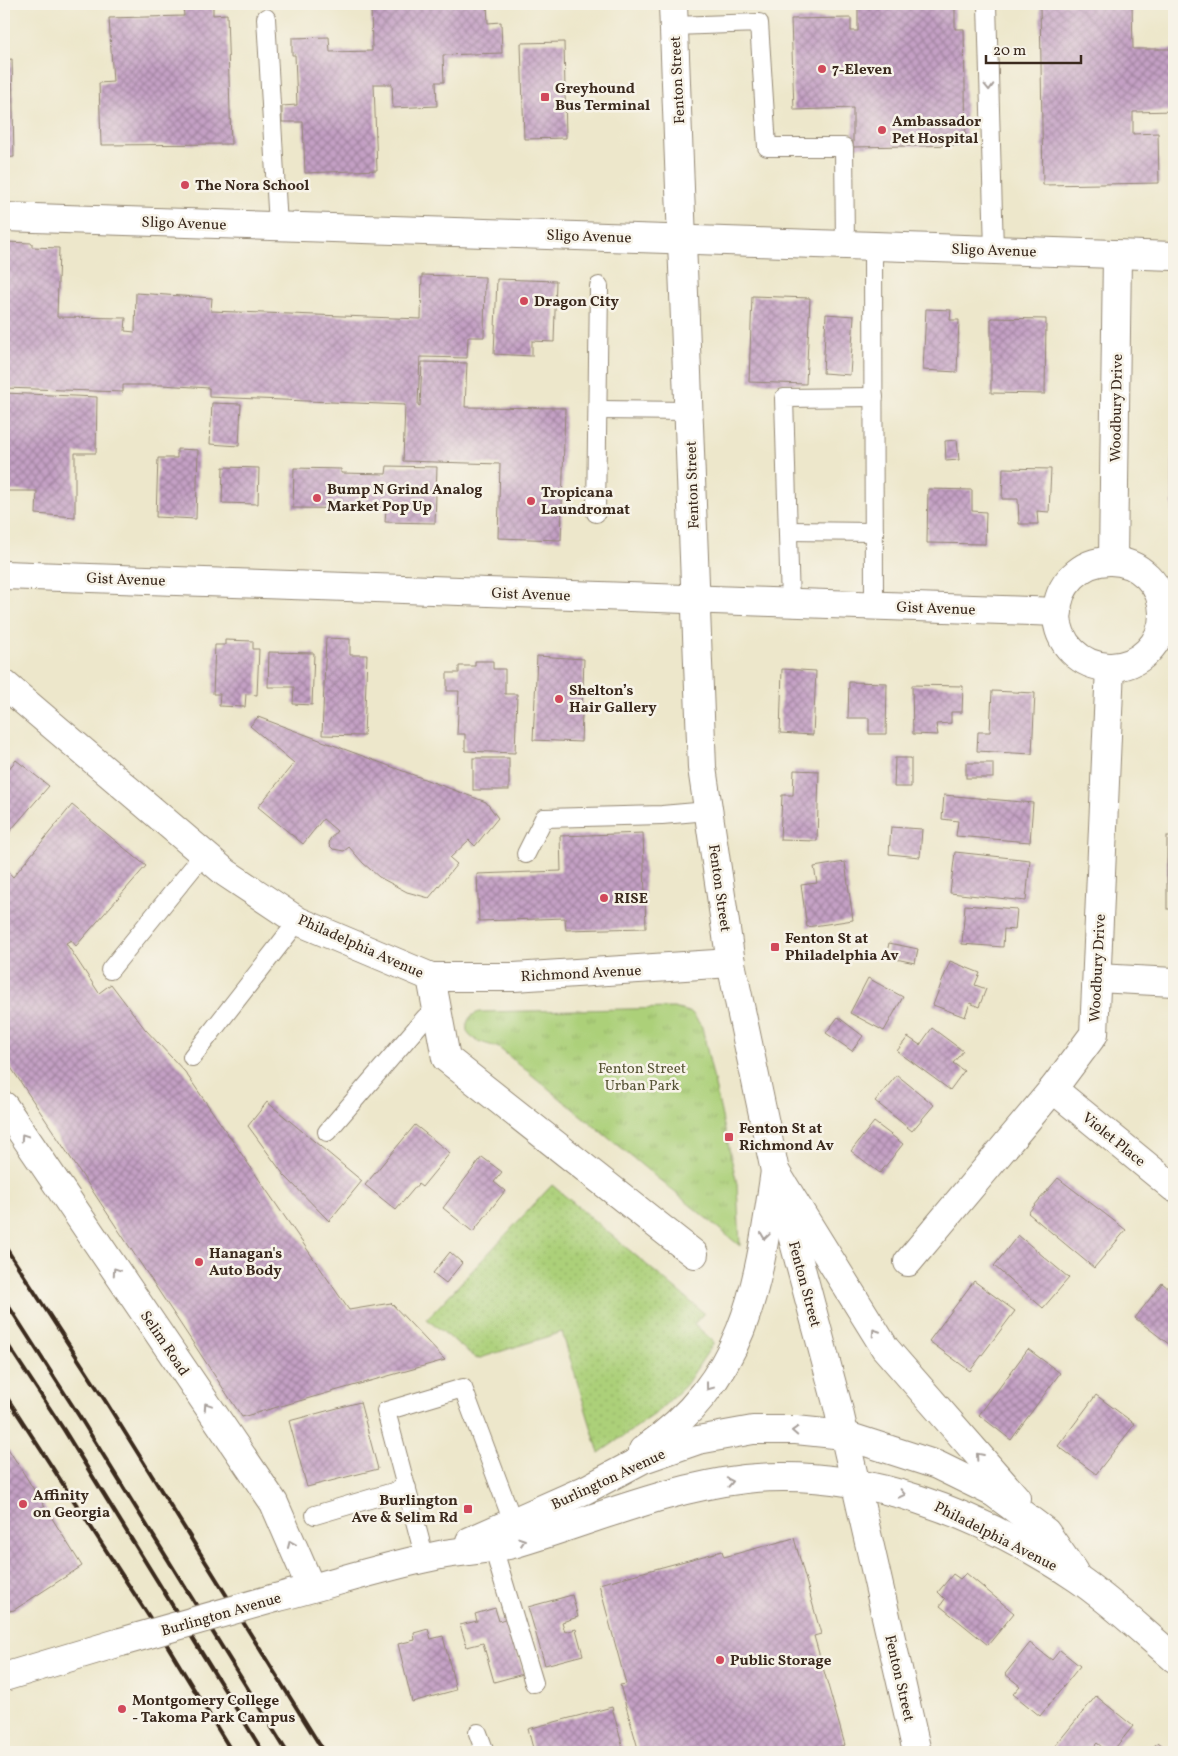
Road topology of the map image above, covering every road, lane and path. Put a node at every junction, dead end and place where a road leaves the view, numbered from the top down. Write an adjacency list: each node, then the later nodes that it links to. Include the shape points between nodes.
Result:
1 (987, 4): 9 (lane, one-way to 9)
2 (674, 15): 6 (street, Fenton Street); 7 (lane, via 759,23 767,147 844,147)
3 (266, 18): 5 (lane)
4 (4, 217): 5 (street, Sligo Avenue)
5 (278, 226): 6 (street, Sligo Avenue)
6 (684, 239): 7 (street, Sligo Avenue); 15 (street, Fenton Street)
7 (845, 244): 8 (street, Sligo Avenue)
8 (873, 246): 9 (street, Sligo Avenue); 13 (lane)
9 (994, 250): 10 (street, Sligo Avenue)
10 (1117, 255): 11 (street, Sligo Avenue); 19 (street, Woodbury Drive)
11 (1174, 256)
12 (599, 286): 14 (lane)
13 (874, 397): 17 (lane, via 784,398); 18 (lane)
14 (598, 410): 15 (lane); 16 (lane)
15 (690, 411): 21 (street, Fenton Street)
16 (596, 513)
17 (788, 531): 18 (lane); 22 (lane)
18 (874, 532): 23 (lane)
19 (1113, 560): 24 (street, via 1092,563 1068,580 1058,603); 25 (street, via 1131,564 1145,573 1157,587)
20 (4, 575): 21 (street, Gist Avenue)
21 (696, 600): 22 (street, Gist Avenue); 28 (street, Fenton Street, via 702,768)
22 (790, 603): 23 (street, Gist Avenue)
23 (874, 605): 24 (street, Gist Avenue)
24 (1058, 612): 26 (street, via 1058,626 1067,645 1084,661)
25 (1169, 619): 26 (street, via 1156,642 1138,660)
26 (1110, 668): 35 (street, Woodbury Drive)
27 (4, 684): 29 (street, Philadelphia Avenue)
28 (708, 811): 30 (lane, via 544,818); 32 (street, Fenton Street)
29 (204, 854): 31 (street, Philadelphia Avenue, via 226,873); 33 (lane)
30 (526, 854)
31 (298, 921): 34 (street, Philadelphia Avenue); 38 (lane)
32 (731, 963): 34 (street, Richmond Avenue, via 514,977); 42 (street, Fenton Street)
33 (110, 970)
34 (432, 977): 37 (street, Philadelphia Avenue)
35 (1097, 978): 36 (street); 39 (street, Woodbury Drive, via 1094,1034)
36 (1174, 982)
37 (437, 1009): 41 (lane, via 424,1018); 44 (street, Philadelphia Avenue, via 446,1058)
38 (192, 1057)
39 (1053, 1089): 43 (street, Violet Place); 45 (street, Woodbury Drive)
40 (4, 1106): 56 (street, Selim Road, one-way to 40, via 274,1503)
41 (327, 1132)
42 (775, 1171): 46 (street, Fenton Street); 49 (street, one-way to 49, via 762,1257 745,1320 723,1367 709,1389 668,1432); 52 (street, one-way to 42, via 885,1348)
43 (1174, 1188)
44 (694, 1254)
45 (908, 1262)
46 (844, 1435): 47 (street, Fenton Street); 49 (street, Burlington Avenue, one-way to 49, via 753,1430 698,1440 643,1458); 52 (street, Philadelphia Avenue, via 937,1465 994,1493)
47 (855, 1484): 53 (street, Burlington Avenue, one-way to 47, via 513,1544 682,1492 744,1480 802,1476); 55 (street, Philadelphia Avenue, one-way to 55, via 908,1495 952,1510); 62 (street, Fenton Street)
48 (407, 1488): 50 (lane); 51 (lane, via 386,1411 464,1388); 54 (lane)
49 (585, 1490): 51 (street, Burlington Avenue)
50 (315, 1515)
51 (513, 1522): 54 (street, Burlington Avenue)
52 (1046, 1532): 55 (street, Philadelphia Avenue)
53 (493, 1547): 54 (street, Burlington Avenue); 59 (lane)
54 (432, 1557): 56 (street, Burlington Avenue)
55 (1078, 1578): 57 (street, Philadelphia Avenue)
56 (311, 1588): 58 (street, Burlington Avenue, bridge)
57 (1174, 1658)
58 (4, 1677)
59 (534, 1683)
60 (478, 1732): 61 (lane)
61 (484, 1752)
62 (917, 1752)

